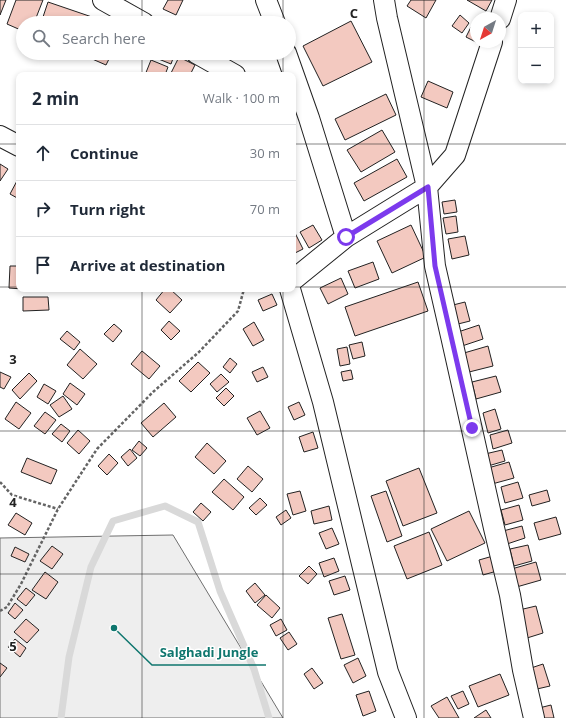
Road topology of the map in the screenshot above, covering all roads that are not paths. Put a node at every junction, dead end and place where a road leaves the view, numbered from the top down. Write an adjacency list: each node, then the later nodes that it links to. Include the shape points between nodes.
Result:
1 (103, 0): 6 (street)
2 (266, 0): 7 (street)
3 (384, 0): 17 (street)
4 (506, 0): 5 (street)
5 (502, 12)
6 (132, 16)
7 (272, 16)
8 (490, 48): 17 (street, via 455,155)
9 (208, 60): 11 (street)
10 (288, 60): 12 (street)
11 (230, 72)
12 (291, 72)
13 (296, 93): 14 (street)
14 (301, 113): 18 (street)
15 (0, 136): 16 (street)
16 (16, 144)
17 (428, 187): 18 (street); 22 (street, via 435,266 510,595)
18 (346, 237): 19 (street)
19 (296, 278)
20 (291, 292): 21 (street, via 323,402 388,672)
21 (406, 718)
22 (534, 718)

